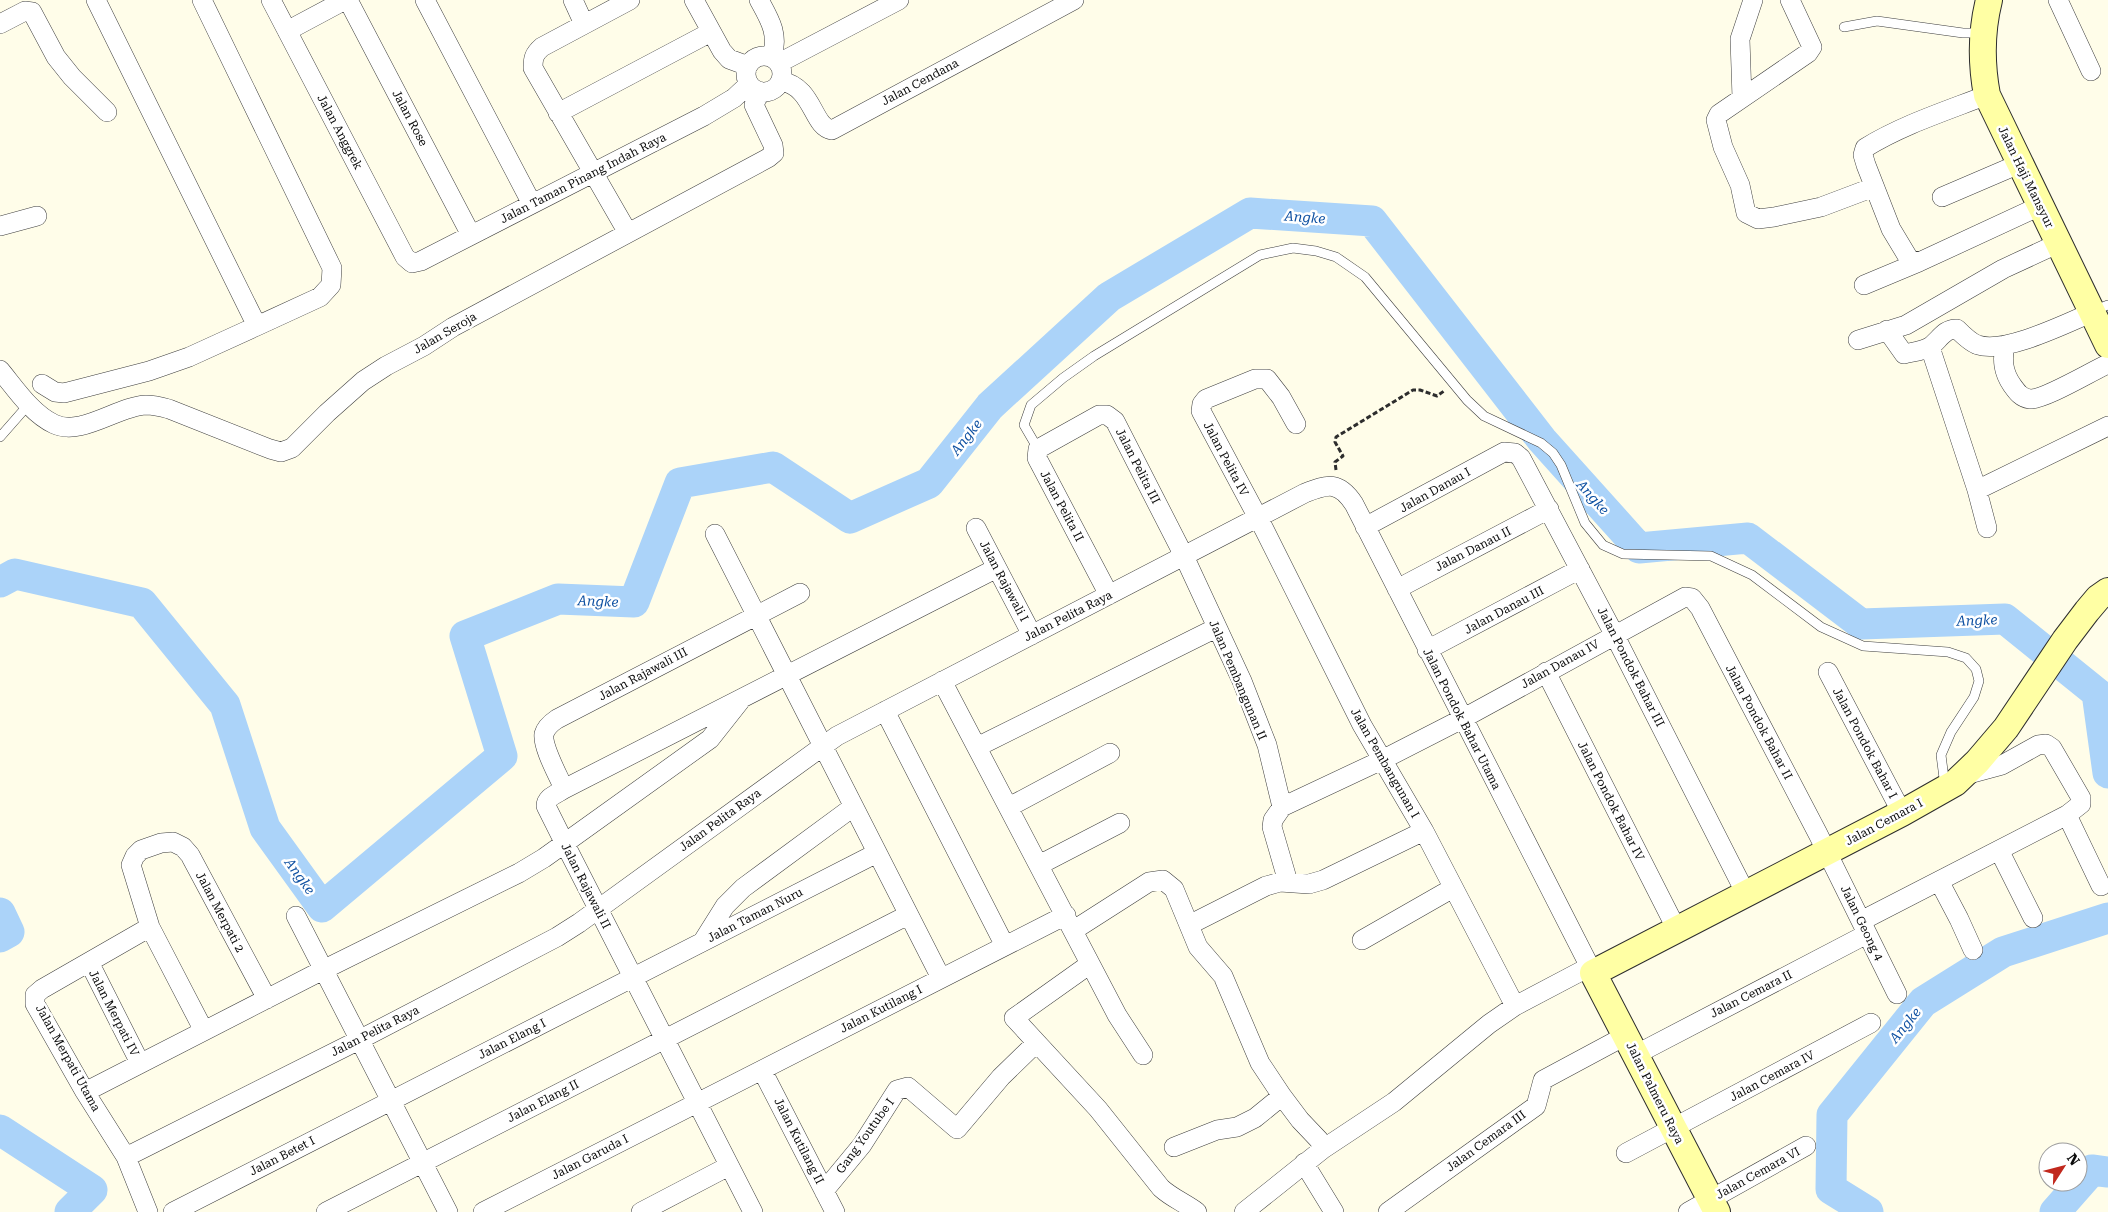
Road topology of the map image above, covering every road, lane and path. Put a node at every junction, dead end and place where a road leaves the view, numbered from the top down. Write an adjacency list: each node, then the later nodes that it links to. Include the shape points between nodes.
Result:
1 (96, 0): 45 (street)
2 (202, 0): 45 (street, via 332,268 331,286 320,297)
3 (271, 0): 19 (street, Jalan Anggrek)
4 (347, 0): 19 (street); 39 (street, Jalan Rose)
5 (425, 0): 34 (street)
6 (573, 0): 17 (street)
7 (630, 0): 17 (street)
8 (694, 0): 20 (street)
9 (759, 0): 22 (street, via 774,34)
10 (899, 0): 22 (street)
11 (1074, 0): 25 (street, Jalan Cendana, via 832,130 823,126 800,89)
12 (1753, 0): 27 (street, via 1740,38)
13 (1790, 0): 27 (street, via 1812,47)
14 (1989, 0): 21 (street, Jalan Haji Mansyur)
15 (2058, 0): 23 (street)
16 (0, 24): 28 (street, via 25,11 32,12 56,57)
17 (584, 24): 29 (street, via 542,47 534,56 533,68)
18 (1844, 27): 21 (lane, via 1877,21)
19 (287, 30): 42 (street, Jalan Anggrek, via 405,257)
20 (711, 32): 24 (street, via 722,51); 29 (street)
21 (1983, 33): 26 (street, Jalan Haji Mansyur, via 1982,69)
22 (776, 60): 24 (street, via 758,56); 25 (street, via 783,72)
23 (2091, 71)
24 (753, 80): 25 (street, via 770,91); 31 (street, Jalan Taman Pinang Indah Raya, via 734,98 704,116); 38 (street, Jalan Seroja, via 754,105 774,153)
25 (781, 81)
26 (1987, 95): 30 (street, Jalan Haji Mansyur); 32 (street, via 1908,126 1865,148 1863,155)
27 (1745, 96): 32 (street, via 1719,114 1716,120 1740,185 1746,213 1758,219 1774,217 1821,207)
28 (107, 112)
29 (558, 113): 31 (street)
30 (2020, 164): 33 (street); 35 (street, Jalan Haji Mansyur)
31 (594, 172): 34 (street, Jalan Taman Pinang Indah Raya); 38 (street)
32 (1874, 187): 41 (street, via 1891,229 1908,259)
33 (1942, 198)
34 (532, 204): 39 (street, Jalan Taman Pinang Indah Raya)
35 (2040, 206): 40 (street, Jalan Haji Mansyur); 41 (street)
36 (37, 216): 37 (street)
37 (0, 226)
38 (628, 233): 55 (street, Jalan Seroja, via 374,373 292,448 281,452 157,406 130,408 77,427 65,427 54,424)
39 (471, 236): 42 (street, Jalan Taman Pinang Indah Raya, via 421,262)
40 (2059, 243): 44 (street, Jalan Haji Mansyur); 46 (street, via 2003,269 1906,325)
41 (1919, 262): 43 (street)
42 (412, 263)
43 (1864, 286)
44 (2100, 308): 48 (street); 49 (street, Jalan Haji Mansyur)
45 (257, 326): 53 (street, via 149,371 64,393)
46 (1887, 330): 47 (street); 50 (street, via 1904,354)
47 (1858, 340)
48 (2005, 345): 50 (street, via 1978,346 1953,328); 51 (street, via 2004,367 2010,382 2019,395 2031,399 2062,388)
49 (2108, 345)
50 (1930, 347): 61 (street)
51 (2108, 364)
52 (0, 370): 55 (street)
53 (42, 384)
54 (1454, 384): 59 (lane, via 1365,276 1336,257 1293,248 1260,255 1121,338 1063,378 1031,405 1024,425); 62 (path, via 1437,396 1413,390 1336,437 1335,442 1343,456 1335,466); 93 (lane, via 1484,416 1540,443 1552,453 1561,465 1585,523 1603,545 1623,554 1711,556 1752,575 1821,627 1863,646 1948,652 1966,658 1976,669 1979,681 1974,697 1951,732 1941,755)
55 (29, 404): 58 (lane)
56 (1296, 424): 64 (street, Jalan Pelita IV, via 1267,379 1255,379 1206,399 1202,404 1200,411)
57 (2108, 426): 61 (street)
58 (0, 437)
59 (1038, 449): 69 (street, Jalan Pelita III, via 1100,415 1107,415 1115,421); 75 (street, Jalan Pelita II, via 1037,458)
60 (1504, 452): 63 (street, Jalan Pondok Bahar III, via 1521,458); 65 (street, Jalan Danau I)
61 (1977, 490): 67 (street)
62 (1347, 493): 64 (street, Jalan Pelita Raya, via 1340,487 1316,489); 65 (street, Jalan Pondok Bahar Utama)
63 (1549, 509): 71 (street, Jalan Pondok Bahar III); 72 (street, Jalan Danau II)
64 (1258, 518): 69 (street, Jalan Pelita Raya); 92 (street, Jalan Pembangunan I)
65 (1365, 527): 72 (street, Jalan Pondok Bahar Utama)
66 (976, 528): 70 (street, Jalan Rajawali I)
67 (1987, 528)
68 (714, 534): 77 (street)
69 (1184, 556): 75 (street, Jalan Pelita Raya); 78 (street, Jalan Pembangunan II)
70 (997, 568): 80 (street, Jalan Rajawali I); 84 (street, Jalan Rajawali II)
71 (1580, 570): 79 (street, Jalan Pondok Bahar III); 81 (street, Jalan Danau III)
72 (1397, 588): 81 (street, Jalan Pondok Bahar Utama)
73 (2108, 591): 93 (street, Jalan Cemara I, via 2098,598 2065,640 1990,747)
74 (800, 593): 77 (street, Jalan Rajawali III)
75 (1109, 595): 80 (street, Jalan Pelita Raya)
76 (1685, 597): 79 (street, Jalan Danau IV); 104 (street, Jalan Pondok Bahar II, via 1692,598 1700,608)
77 (756, 616): 84 (street); 94 (street, Jalan Rajawali III, via 547,727 545,745)
78 (1216, 628): 90 (street); 97 (street, Jalan Pembangunan II, via 1242,681 1267,746)
79 (1614, 634): 82 (street, Jalan Danau IV); 112 (street, Jalan Pondok Bahar III)
80 (1032, 635): 85 (street, Jalan Pelita Raya)
81 (1427, 650): 88 (street, Jalan Pondok Bahar Utama)
82 (1546, 672): 88 (street, Jalan Danau IV); 122 (street, Jalan Pondok Bahar IV)
83 (1828, 672): 98 (street, Jalan Pondok Bahar I)
84 (786, 675): 86 (street, Jalan Rajawali II); 89 (street)
85 (942, 681): 87 (street, Jalan Pelita Raya); 90 (street)
86 (742, 698): 94 (street, Jalan Rajawali II); 102 (street, via 710,739)
87 (885, 711): 89 (street, Jalan Pelita Raya); 125 (street)
88 (1462, 718): 92 (street, Jalan Danau IV); 130 (street, Jalan Pondok Bahar Utama)
89 (822, 746): 95 (street); 113 (street, Jalan Pelita Raya)
90 (977, 748): 96 (street)
91 (1110, 754): 96 (street)
92 (1382, 760): 97 (street, Jalan Danau IV); 101 (street, Jalan Pembangunan I)
93 (1954, 782): 98 (street, Jalan Cemara I); 99 (street, Jalan Cemara II, via 2002,765 2038,745 2046,744 2052,748 2081,798 2082,804 2078,809)
94 (564, 790): 102 (street, Jalan Rajawali II, via 546,802)
95 (853, 807): 105 (street); 110 (street)
96 (1009, 807): 106 (street)
97 (1282, 808): 108 (street, via 1272,827)
98 (1902, 813): 104 (street, Jalan Cemara I)
99 (2066, 815): 103 (street, Jalan Cemara II); 109 (street)
100 (1120, 823): 106 (street)
101 (1424, 832): 108 (street, via 1323,880 1309,884); 111 (street, Jalan Pembangunan I)
102 (564, 844): 113 (street, Jalan Rajawali II); 129 (street, via 518,873)
103 (1999, 850): 107 (street, Jalan Cemara II); 117 (street)
104 (1827, 852): 112 (street, Jalan Cemara I); 121 (street, Jalan Geong 4)
105 (877, 853): 114 (street, Jalan Taman Nuru); 115 (street)
106 (1039, 865): 118 (street)
107 (1939, 881): 121 (street, Jalan Cemara II); 126 (street)
108 (1288, 882): 119 (street, via 1253,892)
109 (2101, 886)
110 (743, 888): 114 (street); 124 (street, via 725,906)
111 (1453, 888): 123 (street); 135 (street, Jalan Pembangunan I)
112 (1746, 894): 122 (street, Jalan Cemara I)
113 (598, 910): 131 (street, Jalan Rajawali II); 139 (street, Jalan Pelita Raya, via 557,937)
114 (760, 913): 124 (street, Jalan Taman Nuru)
115 (908, 914): 132 (street); 138 (street, Jalan Elang II)
116 (296, 916): 129 (street)
117 (2033, 918)
118 (1070, 923): 119 (street, Jalan Kutilang I, via 1149,882 1163,880 1174,889); 125 (street, Jalan Kutilang I); 128 (street)
119 (1189, 925): 146 (street, via 1198,947 1223,976 1260,1063)
120 (150, 927): 127 (street, Jalan Merpati Utama); 134 (street, Jalan Merpati 2, via 131,865 142,850 173,842 190,855); 137 (street)
121 (1864, 928): 133 (street, Jalan Geong 4); 141 (street, Jalan Cemara II)
122 (1676, 930): 130 (street, Jalan Cemara I)
123 (1362, 940)
124 (703, 942): 131 (street, Jalan Taman Nuru)
125 (1005, 946): 132 (street, Jalan Kutilang I)
126 (1973, 950)
127 (89, 962): 143 (street, Jalan Merpati IV); 145 (street, Jalan Merpati Utama, via 42,989 36,995 35,1004)
128 (1090, 964): 140 (street, via 1014,1018); 142 (street)
129 (323, 970): 134 (street); 139 (street)
130 (1591, 970): 135 (street, Jalan Cemara I); 141 (street, Jalan Palmeru Raya)
131 (633, 977): 138 (street, Jalan Rajawali II); 147 (street, Jalan Elang I)
132 (941, 978): 144 (street, Jalan Kutilang I)
133 (1897, 994)
134 (267, 998): 137 (street)
135 (1515, 1006): 152 (street, Jalan Cemara I, via 1394,1102)
136 (1871, 1023): 149 (street, Jalan Cemara IV)
137 (204, 1031): 143 (street)
138 (664, 1039): 148 (street, Jalan Rajawali II); 155 (street, Jalan Elang II)
139 (360, 1040): 147 (street); 154 (street, Jalan Pelita Raya)
140 (1036, 1043): 158 (street, Gang Youtube I, via 1001,1077 957,1129 908,1087 897,1090 862,1145); 168 (street, via 1098,1109 1161,1188)
141 (1630, 1045): 149 (street, Jalan Palmeru Raya); 171 (street, Jalan Cemara III, via 1543,1080 1536,1106)
142 (1143, 1055)
143 (140, 1063): 145 (street)
144 (762, 1070): 148 (street, Jalan Kutilang I); 158 (street, Jalan Kutilang II)
145 (84, 1092): 154 (street, Jalan Merpati Utama)
146 (1282, 1096): 151 (street, via 1255,1118 1237,1127 1217,1130); 152 (street)
147 (391, 1101): 155 (street); 161 (street, Jalan Betet I)
148 (697, 1103): 157 (street, Jalan Rajawali II); 164 (street, Jalan Garuda I)
149 (1673, 1128): 153 (street, Jalan Cemara IV); 159 (street, Jalan Palmeru Raya)
150 (1806, 1146): 159 (street, Jalan Cemara VI)
151 (1174, 1147)
152 (1323, 1148): 156 (street, Jalan Cemara I)
153 (1626, 1153)
154 (126, 1157): 160 (street, Jalan Merpati Utama)
155 (422, 1162): 162 (street, Jalan Elang II); 163 (street)
156 (1304, 1163): 169 (street, Jalan Cemara I); 170 (street)
157 (729, 1166): 165 (street); 166 (street, Jalan Rajawali II)
158 (824, 1190): 167 (street, Jalan Kutilang II)
159 (1705, 1208)
160 (148, 1212)
161 (173, 1212)
162 (326, 1212)
163 (448, 1212)
164 (483, 1212)
165 (641, 1212)
166 (753, 1212)
167 (835, 1212)
168 (1197, 1212)
169 (1244, 1212)
170 (1334, 1212)
171 (1388, 1212)

